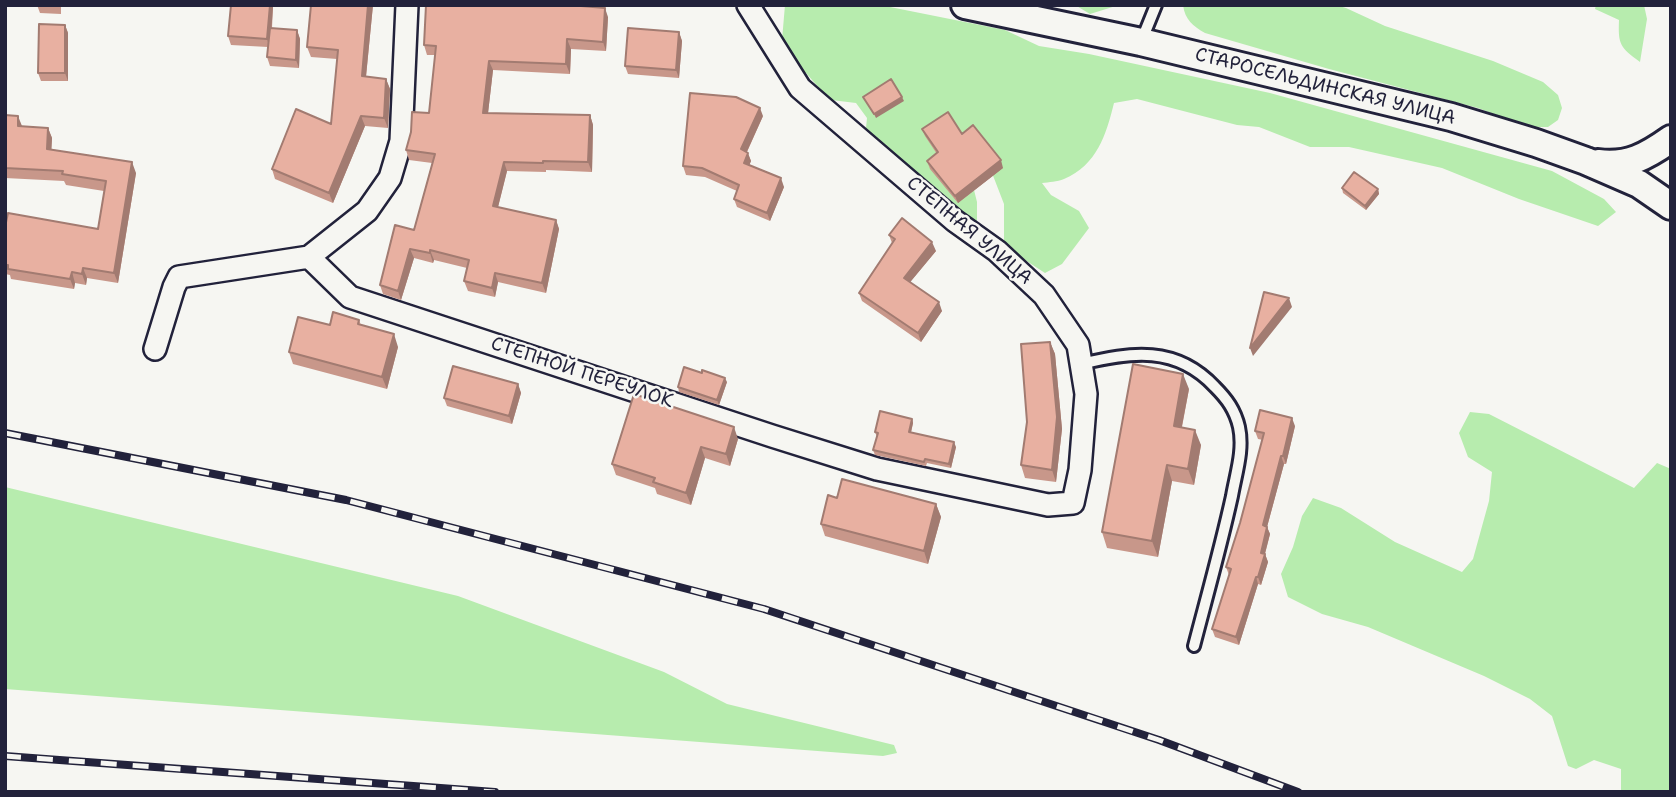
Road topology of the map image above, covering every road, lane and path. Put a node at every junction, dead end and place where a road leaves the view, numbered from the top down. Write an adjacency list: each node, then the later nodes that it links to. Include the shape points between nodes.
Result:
1 (407, 5): 9 (street, via 401,141 390,178 367,211)
2 (748, 5): 11 (street, СТЕПНАЯ УЛИЦА, via 800,88 1044,295 1078,345)
3 (965, 5): 5 (street, СТАРОСЕЛЬДИНСКАЯ УЛИЦА)
4 (1156, 5): 5 (lane)
5 (1141, 42): 7 (street, СТАРОСЕЛЬДИНСКАЯ УЛИЦА, via 1451,117)
6 (1671, 139): 7 (street, via 1625,164)
7 (1586, 161): 8 (street, СТАРОСЕЛЬДИНСКАЯ УЛИЦА, via 1639,184)
8 (1671, 206)
9 (309, 257): 10 (street, via 179,277); 12 (street, СТЕПНОЙ ПЕРЕУЛОК, via 350,296 772,436 877,469 1048,505)
10 (155, 349)
11 (1081, 363): 12 (street, СТЕПНАЯ УЛИЦА, via 1086,394); 13 (lane, via 1151,354 1176,359 1205,377 1232,405 1240,453)
12 (1073, 503)
13 (1194, 646)

